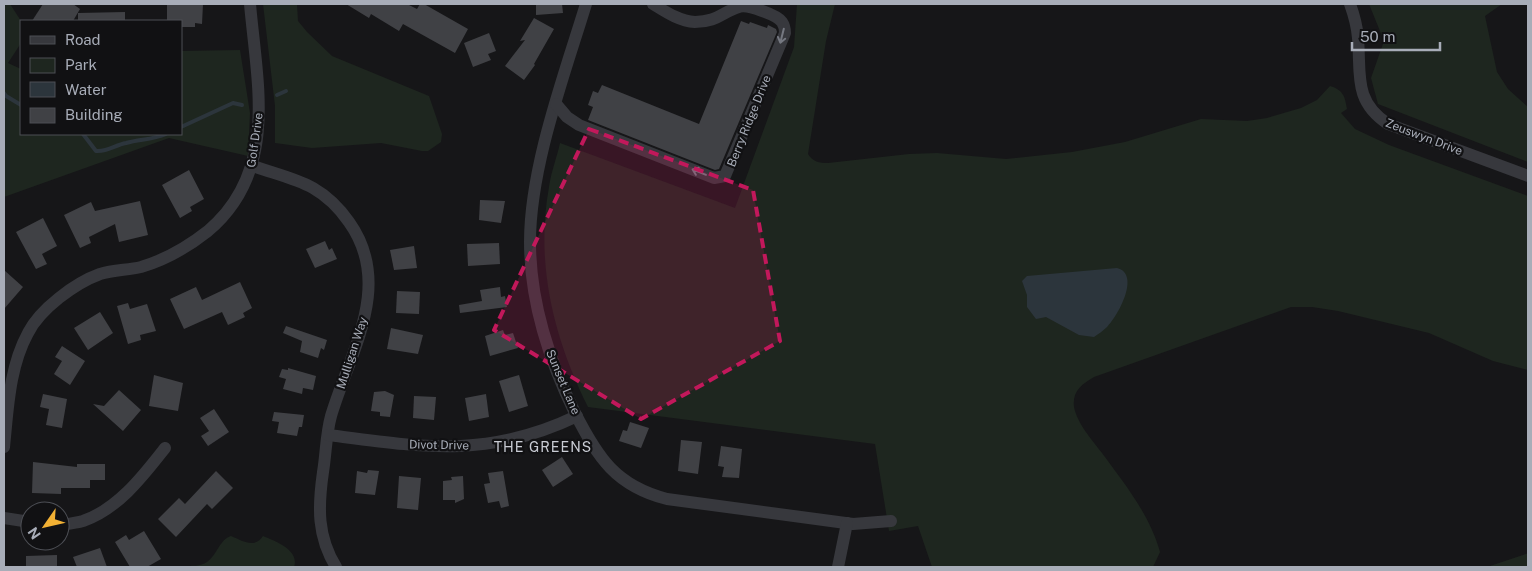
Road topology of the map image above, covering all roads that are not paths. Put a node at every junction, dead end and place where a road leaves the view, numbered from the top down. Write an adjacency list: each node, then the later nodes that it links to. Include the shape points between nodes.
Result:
1 (250, 4): 6 (street, Golf Drive, via 260,116)
2 (586, 4): 5 (street, Sunset Lane)
3 (653, 4): 5 (street, Berry Ridge Drive, one-way to 5, via 677,18 696,22 716,19 738,7 752,8 780,20 785,33 728,173 722,178 714,178 579,125)
4 (1350, 4): 7 (street, Zeuswyn Drive, via 1358,36 1363,99 1378,118)
5 (556, 104): 8 (street, Sunset Lane, via 534,196 530,244 533,282 544,337 554,368)
6 (253, 166): 9 (street, Mulligan Way, via 322,194 346,217 364,252 369,284 365,318 330,417); 10 (street, Golf Drive, via 230,208 197,239 143,266 101,274 77,285 28,331 14,367)
7 (1528, 176)
8 (577, 416): 9 (street, Divot Drive, via 516,439 462,447 422,447); 16 (street, Sunset Lane, via 611,471 645,492 685,502)
9 (328, 435): 17 (street, Mulligan Way, via 319,512 322,537)
10 (4, 447)
11 (165, 448): 15 (street, via 118,501 84,521)
12 (4, 518): 13 (street)
13 (20, 520)
14 (891, 522): 16 (street, Sunset Lane)
15 (70, 523)
16 (847, 524): 18 (street)
17 (336, 567)
18 (838, 567)

